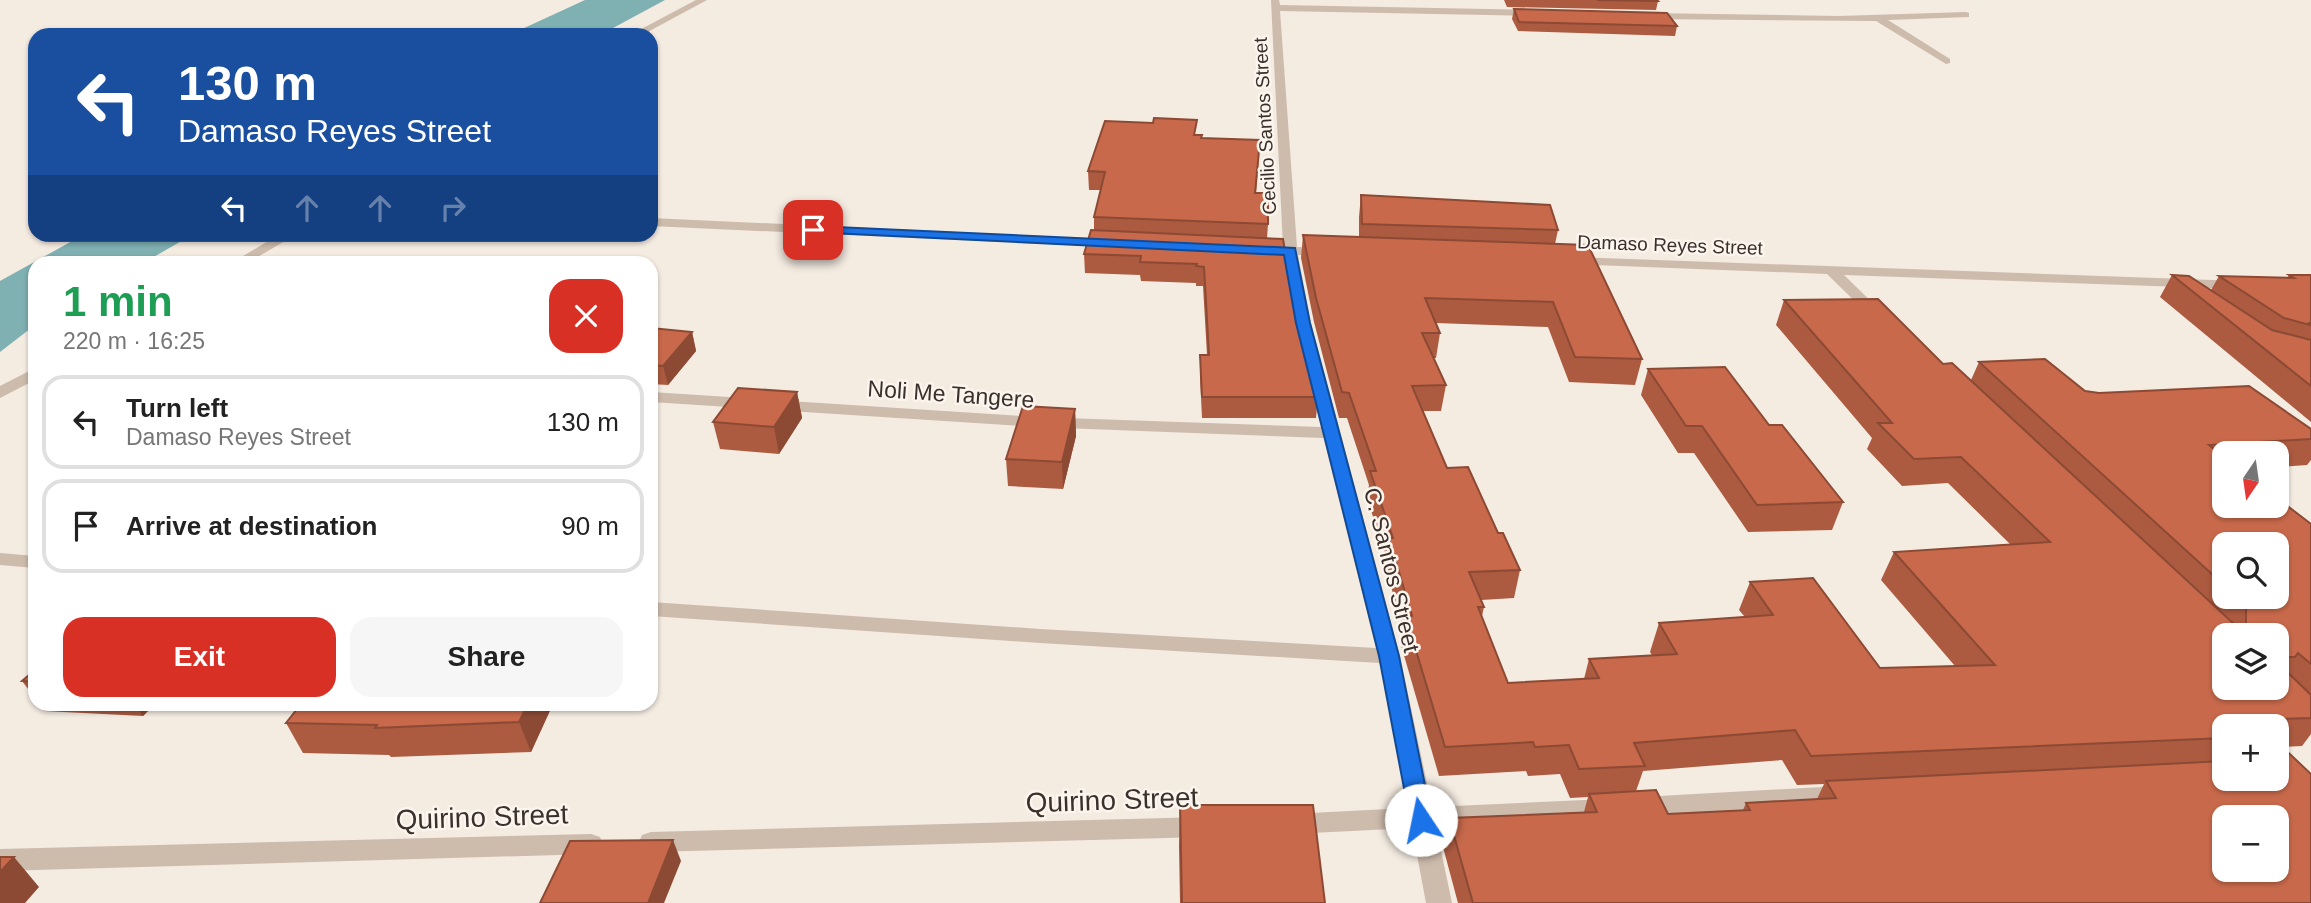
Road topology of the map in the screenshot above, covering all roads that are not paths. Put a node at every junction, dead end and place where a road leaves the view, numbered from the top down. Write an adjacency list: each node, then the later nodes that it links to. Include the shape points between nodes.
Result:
1 (703, 0): 7 (street)
2 (1275, 4): 3 (street); 13 (street, Cecilio Santos Street)
3 (1541, 13)
4 (1966, 15): 6 (street)
5 (1638, 16): 6 (street)
6 (1878, 18): 8 (street)
7 (649, 28)
8 (1946, 61)
9 (658, 222): 11 (street)
10 (276, 242): 15 (street)
11 (1125, 244)
12 (1249, 249): 13 (street)
13 (1290, 251): 14 (street); 25 (street, C. Santos Street, via 1303,323)
14 (1345, 253)
15 (251, 256)
16 (1564, 260): 17 (street, Damaso Reyes Street)
17 (1830, 269): 18 (street, Damaso Reyes Street); 21 (street)
18 (2169, 282): 19 (street, Damaso Reyes Street); 20 (street)
19 (2259, 286)
20 (2190, 296)
21 (1887, 325)
22 (28, 377): 23 (street)
23 (0, 393)
24 (658, 397): 25 (street, Noli Me Tangere, via 1036,422)
25 (1332, 433): 29 (street, C. Santos Street)
26 (0, 559): 27 (street)
27 (28, 561)
28 (658, 609): 29 (street)
29 (1389, 656): 31 (street, C. Santos Street)
30 (1864, 795): 31 (street)
31 (1421, 820): 32 (street); 35 (street, C. Santos Street)
32 (1271, 825)
33 (1230, 826): 34 (street, Quirino Street)
34 (0, 860)
35 (1439, 903)

